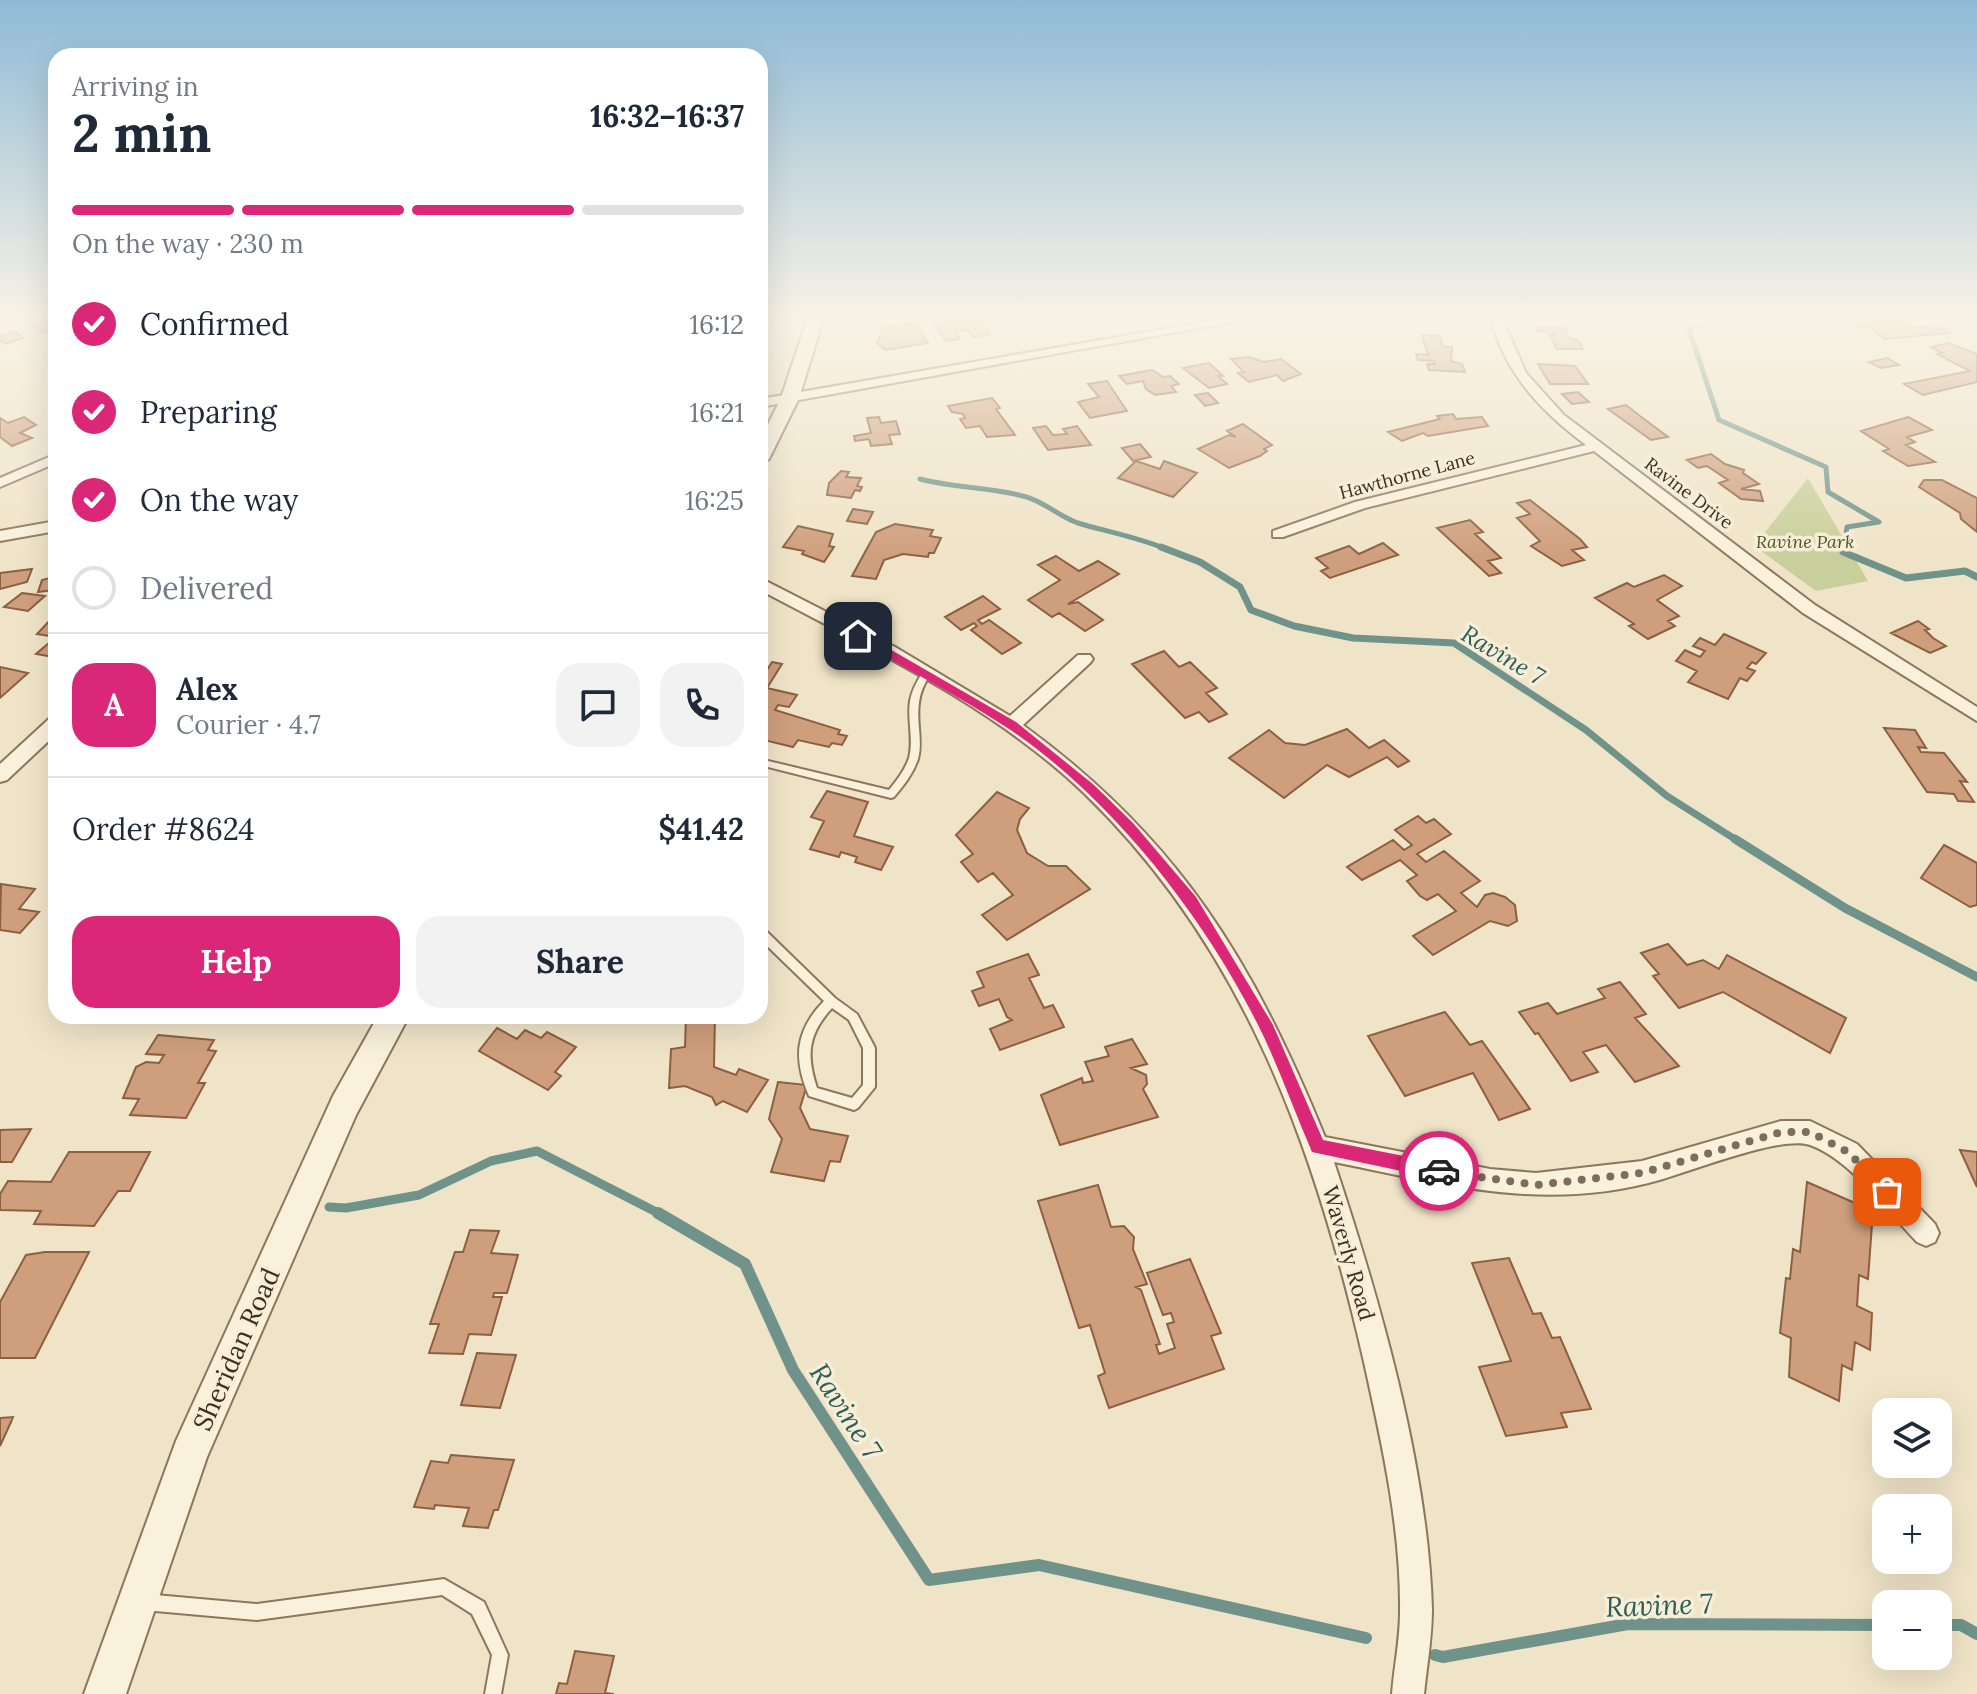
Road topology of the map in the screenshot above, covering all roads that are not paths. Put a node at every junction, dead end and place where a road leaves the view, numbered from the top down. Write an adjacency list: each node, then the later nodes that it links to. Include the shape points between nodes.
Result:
1 (789, 399): 3 (street)
2 (1541, 399): 4 (street, Ravine Drive)
3 (768, 443)
4 (1595, 447): 8 (street, Hawthorne Lane, via 1360,505); 13 (street, Ravine Drive, via 1809,609)
5 (48, 462): 6 (street)
6 (0, 483)
7 (48, 527): 9 (street)
8 (1278, 534)
9 (0, 536)
10 (768, 587): 12 (street, Waverly Road)
11 (1084, 659): 14 (street)
12 (926, 674): 14 (street, Waverly Road); 16 (lane, via 915,688 917,753 891,794)
13 (1977, 715)
14 (1012, 725): 21 (street, Waverly Road, via 1090,788 1191,901 1268,1030)
15 (48, 730): 17 (street)
16 (768, 764)
17 (0, 775)
18 (768, 940): 19 (lane)
19 (831, 1001): 19 (lane, via 853,1017 869,1048 869,1087 854,1104 813,1092 802,1064 811,1021)
20 (390, 1024): 23 (street, Sheridan Road, via 344,1106 196,1440)
21 (1318, 1147): 22 (street, via 1536,1185 1642,1173 1781,1132 1810,1132 1848,1152); 26 (street, Waverly Road, via 1359,1275 1404,1482 1416,1612)
22 (1926, 1233)
23 (138, 1601): 24 (street, Sheridan Road); 25 (lane, via 257,1612 444,1587 478,1608 500,1655)
24 (105, 1694)
25 (493, 1694)
26 (1408, 1694)

